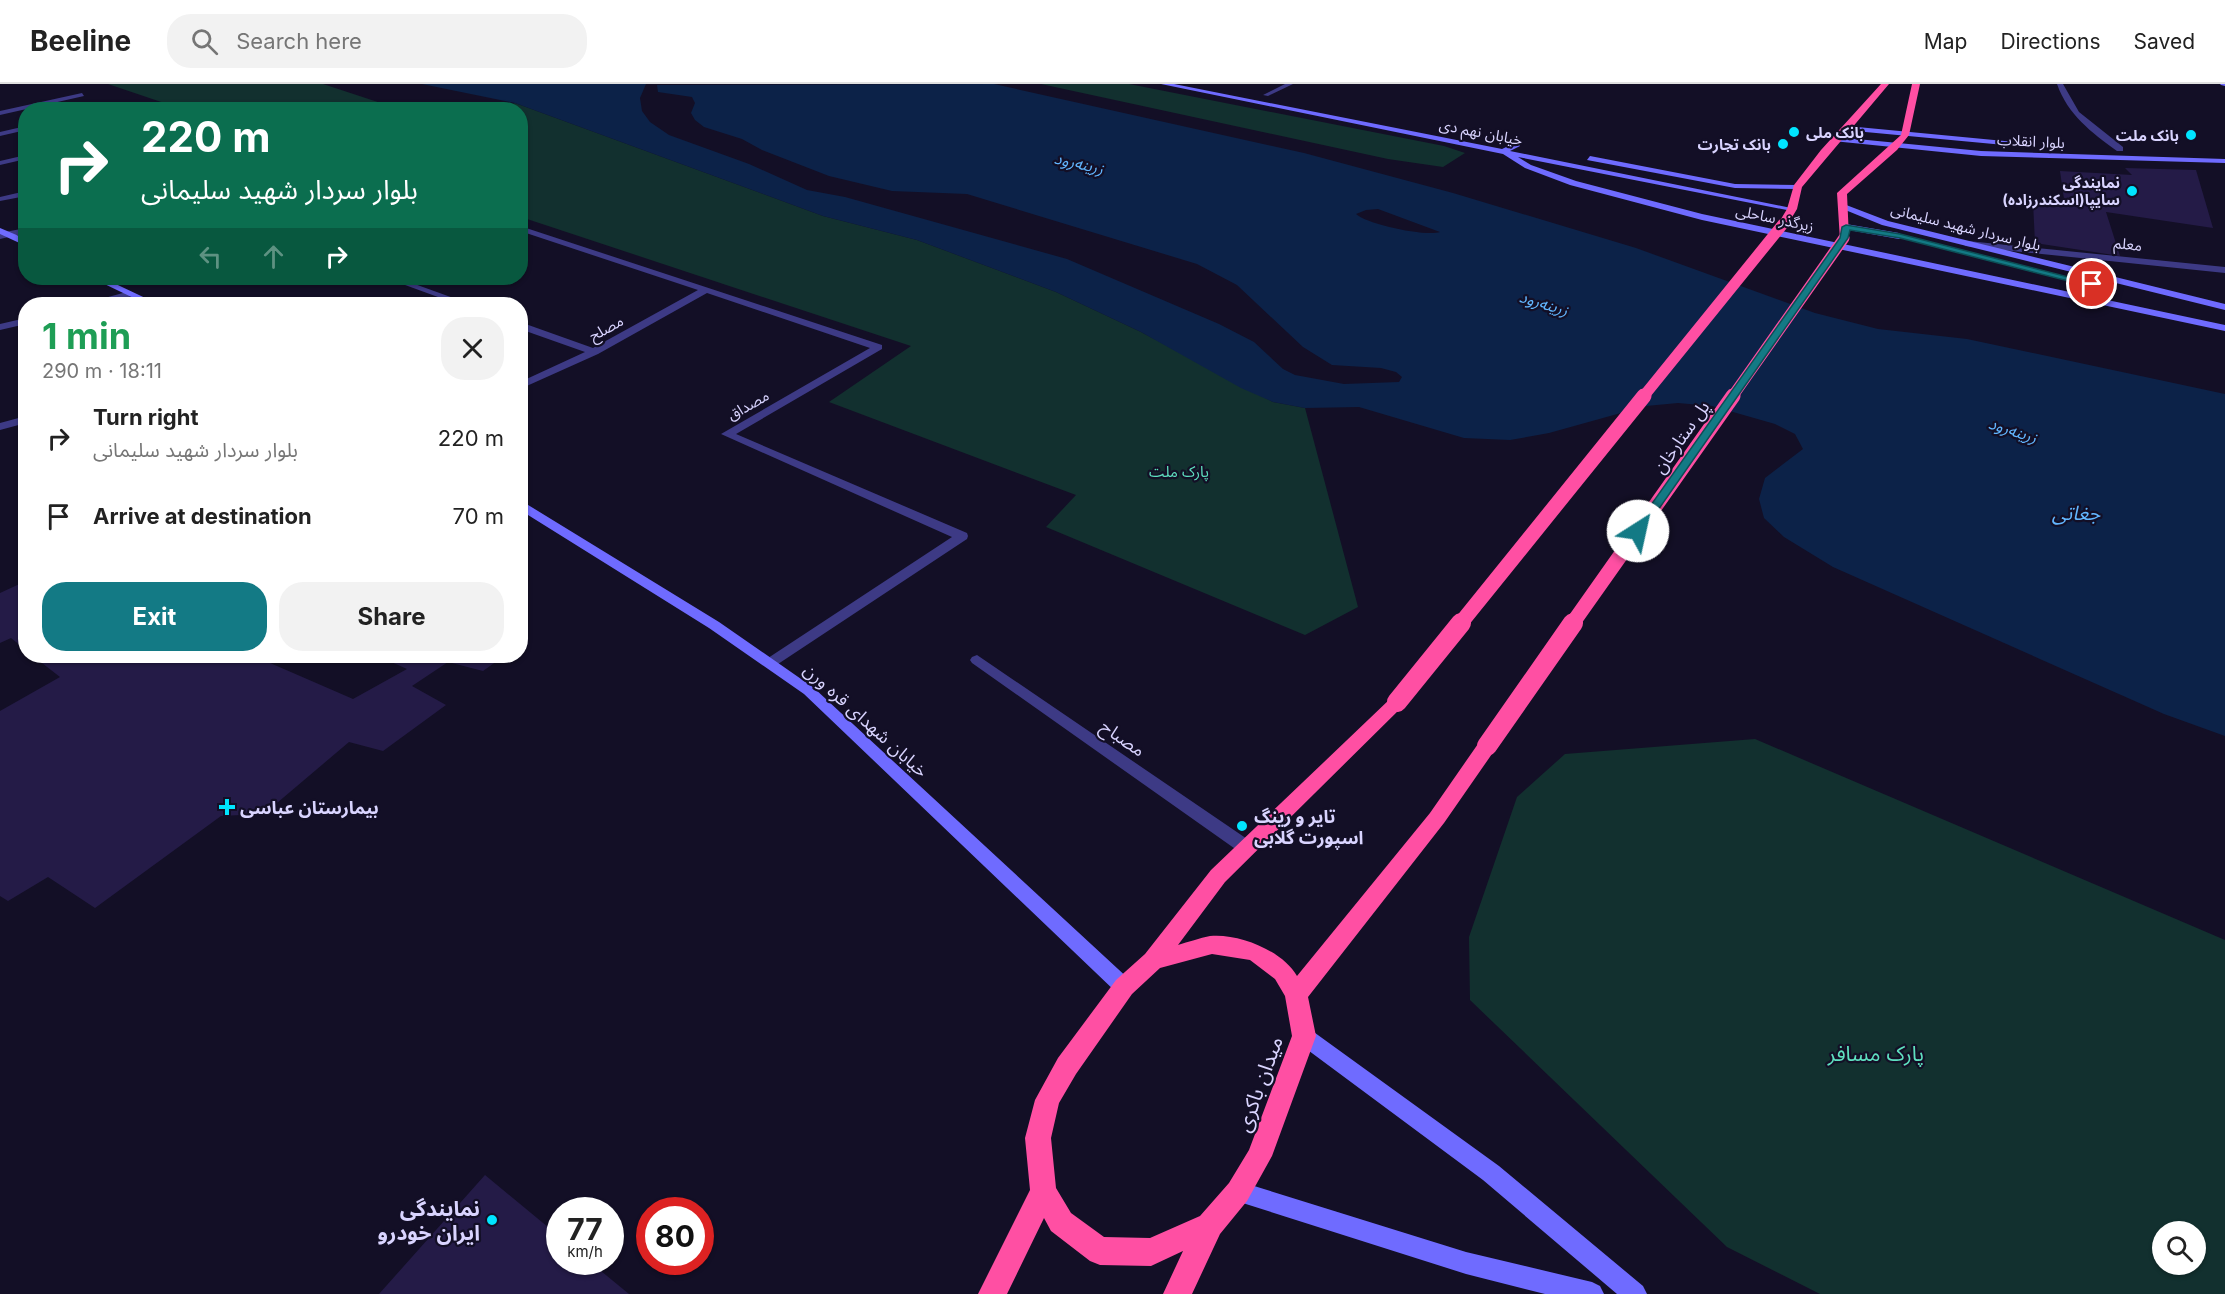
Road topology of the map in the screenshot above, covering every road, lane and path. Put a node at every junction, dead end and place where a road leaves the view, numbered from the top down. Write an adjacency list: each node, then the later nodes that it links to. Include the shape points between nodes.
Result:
1 (1164, 84): 19 (main road, خیابان نهم دی)
2 (1207, 84): 8 (main road)
3 (1290, 84): 8 (street)
4 (1885, 84): 13 (highway)
5 (1916, 84): 16 (highway)
6 (2060, 84): 24 (street, via 2069,106 2087,126)
7 (82, 95): 9 (street)
8 (1266, 95): 12 (main road)
9 (50, 102)
10 (18, 109): 11 (street)
11 (0, 113)
12 (1395, 120)
13 (1846, 128): 16 (main road, بلوار انقلاب); 17 (highway)
14 (18, 130): 15 (street)
15 (0, 134)
16 (1905, 135): 18 (main road, بلوار انقلاب); 22 (highway)
17 (1836, 139): 22 (main road, بلوار انقلاب); 33 (highway)
18 (2024, 145)
19 (1502, 146): 20 (main road, خیابان نهم دی); 37 (main road, خیابان نهم دی); 59 (main road, زیرگذر ساحلی, via 1510,159 1529,168 1635,200)
20 (1528, 146)
21 (2041, 146): 28 (main road)
22 (1895, 148): 28 (main road, بلوار انقلاب); 36 (highway, via 1842,193)
23 (2098, 148): 24 (main road)
24 (2120, 149): 25 (main road)
25 (2132, 149)
26 (2179, 150): 27 (main road)
27 (2225, 152)
28 (2048, 156): 31 (main road, بلوار انقلاب)
29 (1586, 158): 33 (main road, via 1735,186)
30 (18, 159): 32 (street)
31 (2225, 161)
32 (0, 163)
33 (1797, 187): 37 (highway)
34 (18, 195): 35 (street)
35 (0, 199)
36 (1841, 205): 40 (highway); 43 (main road, بلوار سردار شهید سلیمانی, via 1885,223)
37 (1792, 209): 67 (highway, bridge, via 1397,702)
38 (18, 231): 41 (street)
39 (528, 231): 49 (street, مصداق)
40 (1845, 233): 46 (main road, بلوار سردار شهید سلیمانی, via 1900,236); 70 (highway, پل ستارخان, bridge, via 1437,818)
41 (2, 234): 42 (main road)
42 (18, 240)
43 (1968, 244): 44 (main road, بلوار سردار شهید سلیمانی); 45 (street, معلم)
44 (2057, 266): 46 (main road); 54 (main road, بلوار سردار شهید سلیمانی)
45 (2225, 270)
46 (2049, 273): 55 (main road, بلوار سردار شهید سلیمانی)
47 (111, 285): 50 (main road)
48 (411, 285): 53 (street)
49 (704, 291): 60 (street, مصلح); 66 (street, مصداق, via 878,347 727,434 962,536)
50 (130, 294): 51 (street); 52 (main road)
51 (117, 297)
52 (137, 297)
53 (445, 297)
54 (2225, 307)
55 (2225, 317)
56 (18, 323): 57 (street)
57 (0, 327)
58 (528, 328): 60 (street)
59 (2225, 328)
60 (594, 352): 61 (street, مصلح)
61 (528, 382)
62 (18, 421): 63 (street)
63 (0, 427)
64 (528, 509): 66 (main road, خیابان شهدای قره ورن)
65 (977, 660): 67 (street, مصباح)
66 (770, 663): 69 (main road, خیابان شهدای قره ورن, via 809,691)
67 (1246, 848): 68 (highway, via 1218,876)
68 (1153, 961): 69 (highway, میدان باکری); 70 (highway, میدان باکری, via 1212,945 1255,952 1283,972)
69 (1124, 987): 72 (highway, میدان باکری, via 1047,1100 1038,1138)
70 (1296, 995): 71 (highway, میدان باکری)
71 (1304, 1036): 73 (highway, میدان باکری, via 1259,1156); 78 (main road, via 1491,1173)
72 (1043, 1191): 74 (highway, میدان باکری, via 1061,1222 1100,1251 1151,1252); 75 (highway)
73 (1238, 1192): 74 (highway, میدان باکری); 77 (main road, via 1467,1263)
74 (1210, 1225): 76 (highway)
75 (992, 1294)
76 (1177, 1294)
77 (1592, 1294)
78 (1635, 1294)

